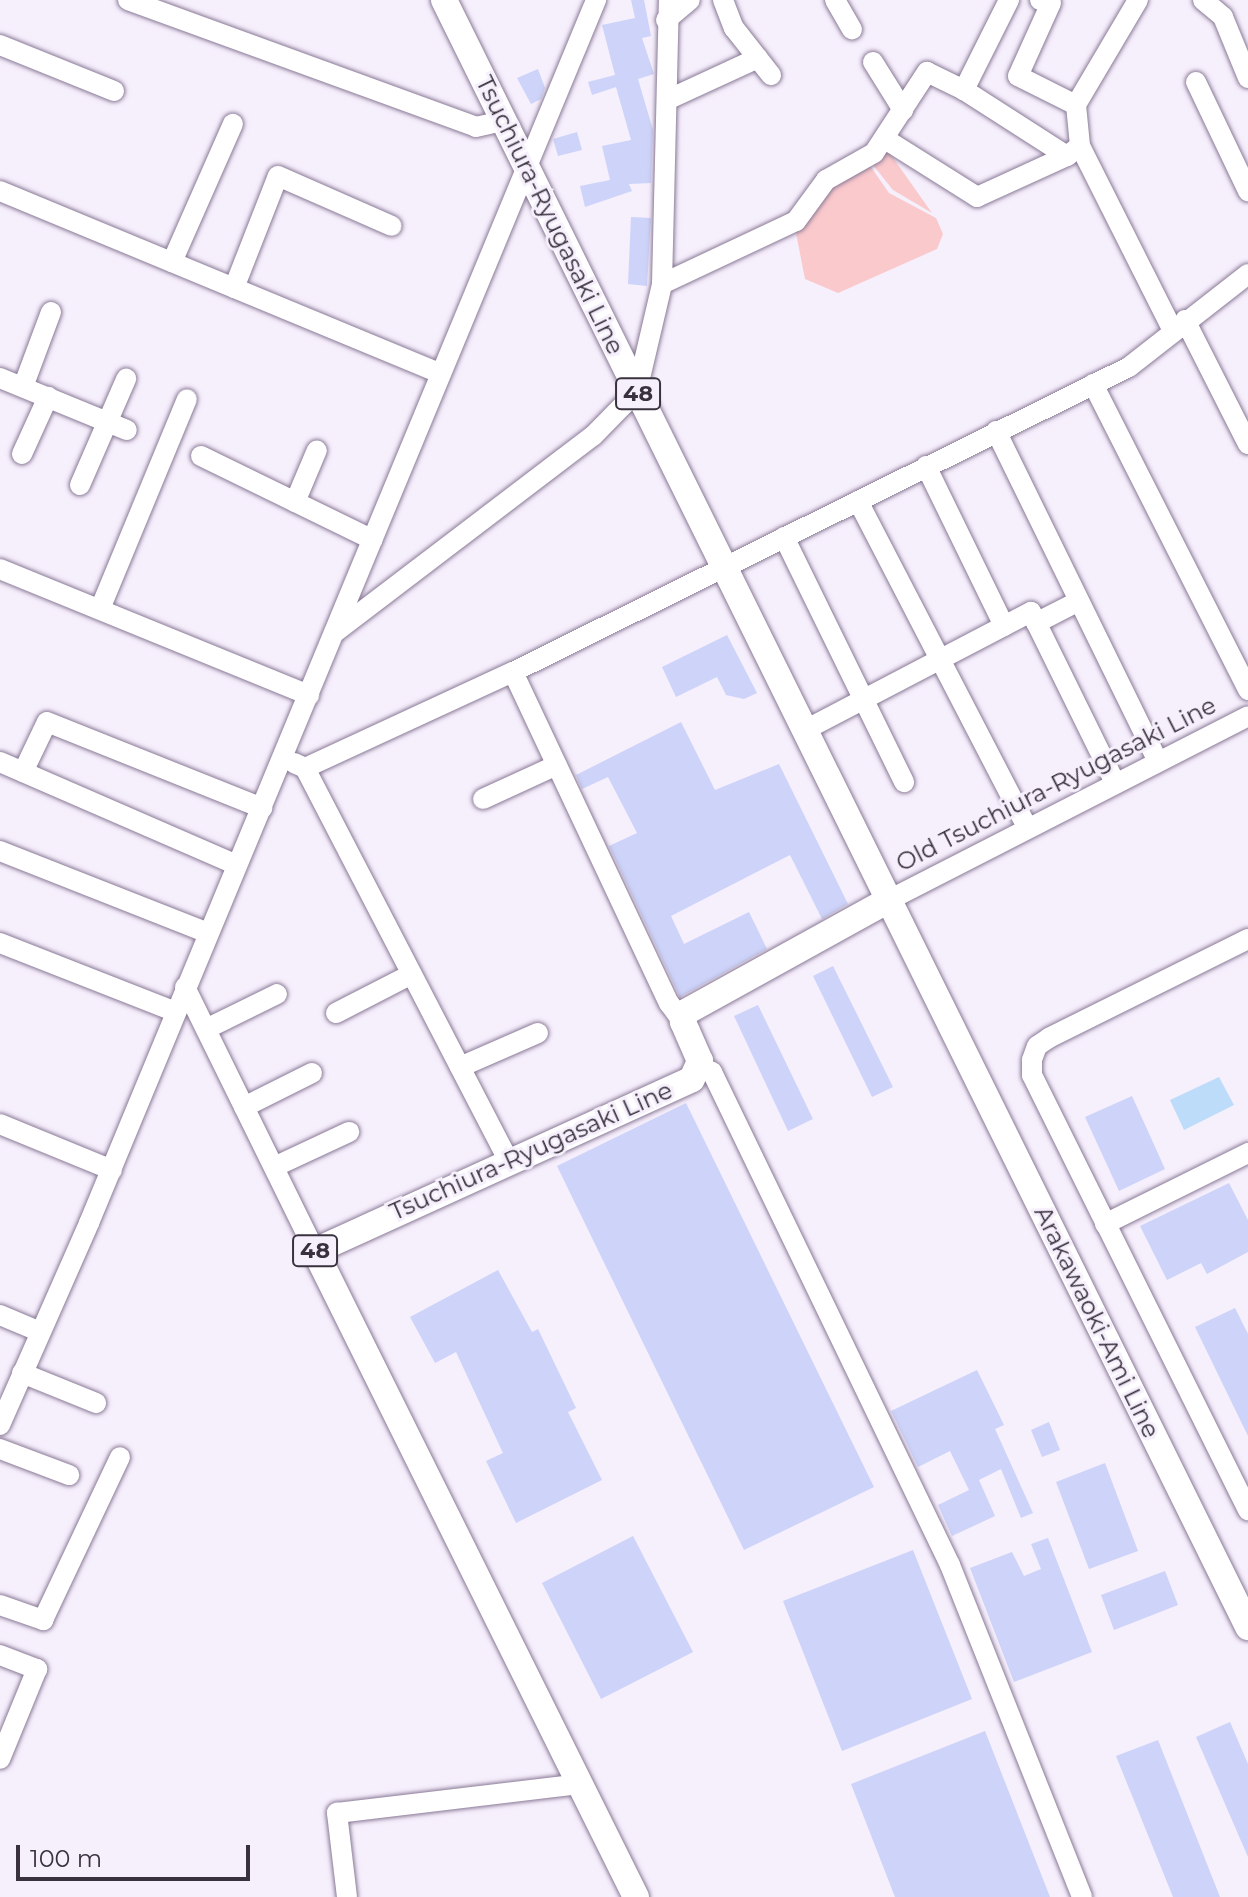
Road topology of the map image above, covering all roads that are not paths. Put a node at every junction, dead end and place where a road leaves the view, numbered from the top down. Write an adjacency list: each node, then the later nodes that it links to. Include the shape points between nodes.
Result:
1 (128, 0): 24 (street, via 476,127)
2 (444, 0): 24 (main road, Tsuchiura-Ryugasaki Line / 48)
3 (596, 0): 28 (street)
4 (690, 0): 11 (street)
5 (723, 0): 14 (street, via 734,28)
6 (835, 0): 12 (street)
7 (1009, 0): 19 (street)
8 (1040, 0): 22 (street, via 1051,3 1018,76)
9 (1138, 0): 22 (street)
10 (1203, 0): 17 (street, via 1223,17)
11 (667, 10): 21 (street)
12 (852, 30)
13 (0, 45): 20 (street)
14 (758, 58): 16 (street); 21 (street)
15 (873, 62): 23 (street)
16 (771, 75)
17 (1248, 78)
18 (1196, 82): 30 (street)
19 (964, 90): 23 (street, via 927,72); 27 (street)
20 (114, 91)
21 (667, 100): 34 (street)
22 (1076, 105): 27 (street)
23 (903, 110): 26 (street)
24 (503, 121): 28 (main road, Tsuchiura-Ryugasaki Line / 48)
25 (233, 124): 32 (street)
26 (885, 139): 27 (street, via 977,197); 34 (street, via 874,153 826,180 796,221)
27 (1073, 151): 37 (street)
28 (527, 169): 38 (street); 43 (main road, Tsuchiura-Ryugasaki Line / 48)
29 (0, 191): 32 (street)
30 (1248, 191)
31 (392, 226): 35 (street, via 278,176)
32 (172, 262): 35 (street)
33 (1248, 274): 37 (street)
34 (662, 284): 43 (street)
35 (234, 288): 38 (street)
36 (51, 312): 42 (street)
37 (1179, 325): 41 (street, via 1129,367); 49 (street)
38 (441, 374): 58 (street)
39 (0, 378): 42 (street)
40 (126, 379): 46 (street)
41 (1093, 384): 48 (street); 68 (street)
42 (23, 387): 44 (street)
43 (637, 391): 59 (main road, Tsuchiura-Ryugasaki Line / 48); 65 (street, via 593,436)
44 (48, 397): 46 (street); 51 (street)
45 (187, 399): 62 (street)
46 (106, 421): 47 (street); 54 (street)
47 (127, 430)
48 (996, 431): 53 (street); 61 (street)
49 (1248, 444)
50 (317, 450): 56 (street)
51 (22, 454)
52 (201, 456): 56 (street)
53 (926, 466): 55 (street); 64 (street)
54 (80, 485)
55 (858, 501): 57 (street); 66 (street)
56 (295, 502): 58 (street)
57 (784, 537): 59 (street); 70 (street)
58 (373, 540): 65 (street)
59 (724, 567): 67 (street); 72 (main road, Tsuchiura-Ryugasaki Line / 48)
60 (0, 569): 62 (street)
61 (1079, 601): 63 (street); 74 (street)
62 (100, 609): 69 (street)
63 (1036, 623): 64 (street, via 1031,612); 79 (street)
64 (1004, 626): 66 (street)
65 (334, 633): 69 (street)
66 (940, 660): 70 (street); 83 (street)
67 (513, 672): 76 (street); 77 (street)
68 (1248, 690)
69 (309, 695): 73 (street)
70 (864, 699): 72 (street); 80 (street)
71 (1248, 716): 74 (street, Old Tsuchiura-Ryugasaki Line)
72 (805, 730): 86 (main road, Tsuchiura-Ryugasaki Line / 48)
73 (283, 758): 77 (street); 82 (street)
74 (1157, 760): 79 (street, Old Tsuchiura-Ryugasaki Line)
75 (0, 762): 78 (street)
76 (557, 765): 81 (street); 95 (street)
77 (305, 768): 90 (street)
78 (23, 772): 82 (street, via 47,722); 85 (street)
79 (1114, 781): 83 (street, Old Tsuchiura-Ryugasaki Line)
80 (904, 782)
81 (483, 799)
82 (262, 808): 85 (street)
83 (1027, 827): 86 (street, Old Tsuchiura-Ryugasaki Line)
84 (0, 851): 87 (street)
85 (237, 865): 87 (street)
86 (889, 900): 95 (main road, via 691,1007); 120 (main road, Arakawaoki-Ami Line)
87 (208, 933): 91 (street)
88 (1248, 939): 108 (street, via 1037,1046 1032,1075)
89 (0, 943): 93 (street)
90 (412, 974): 94 (street); 98 (street)
91 (185, 987): 93 (street); 96 (street)
92 (277, 994): 96 (street)
93 (176, 1012): 107 (street)
94 (336, 1013)
95 (683, 1022): 99 (main road, Tsuchiura-Ryugasaki Line)
96 (206, 1029): 101 (street)
97 (538, 1033): 98 (street)
98 (460, 1067): 105 (street)
99 (700, 1067): 105 (main road, Tsuchiura-Ryugasaki Line / 48, via 692,1079); 126 (street, via 712,1072 950,1565)
100 (312, 1073): 101 (street)
101 (244, 1107): 106 (street)
102 (0, 1124): 107 (street)
103 (349, 1132): 106 (street)
104 (1248, 1153): 108 (street)
105 (508, 1159): 109 (main road, Tsuchiura-Ryugasaki Line / 48)
106 (274, 1167): 109 (street)
107 (112, 1170): 111 (street)
108 (1105, 1224): 118 (street)
109 (315, 1251): 123 (main road, 48)
110 (0, 1315): 111 (street)
111 (38, 1331): 112 (street)
112 (22, 1373): 113 (street); 114 (street)
113 (96, 1403)
114 (2, 1414)
115 (0, 1449): 117 (street)
116 (120, 1457): 119 (street, via 43,1620)
117 (69, 1475)
118 (1248, 1510)
119 (0, 1605)
120 (1248, 1627)
121 (0, 1655): 122 (street, via 37,1669)
122 (0, 1759)
123 (579, 1784): 124 (street, via 337,1813); 125 (main road, 48)
124 (347, 1897)
125 (636, 1897)
126 (1082, 1897)

